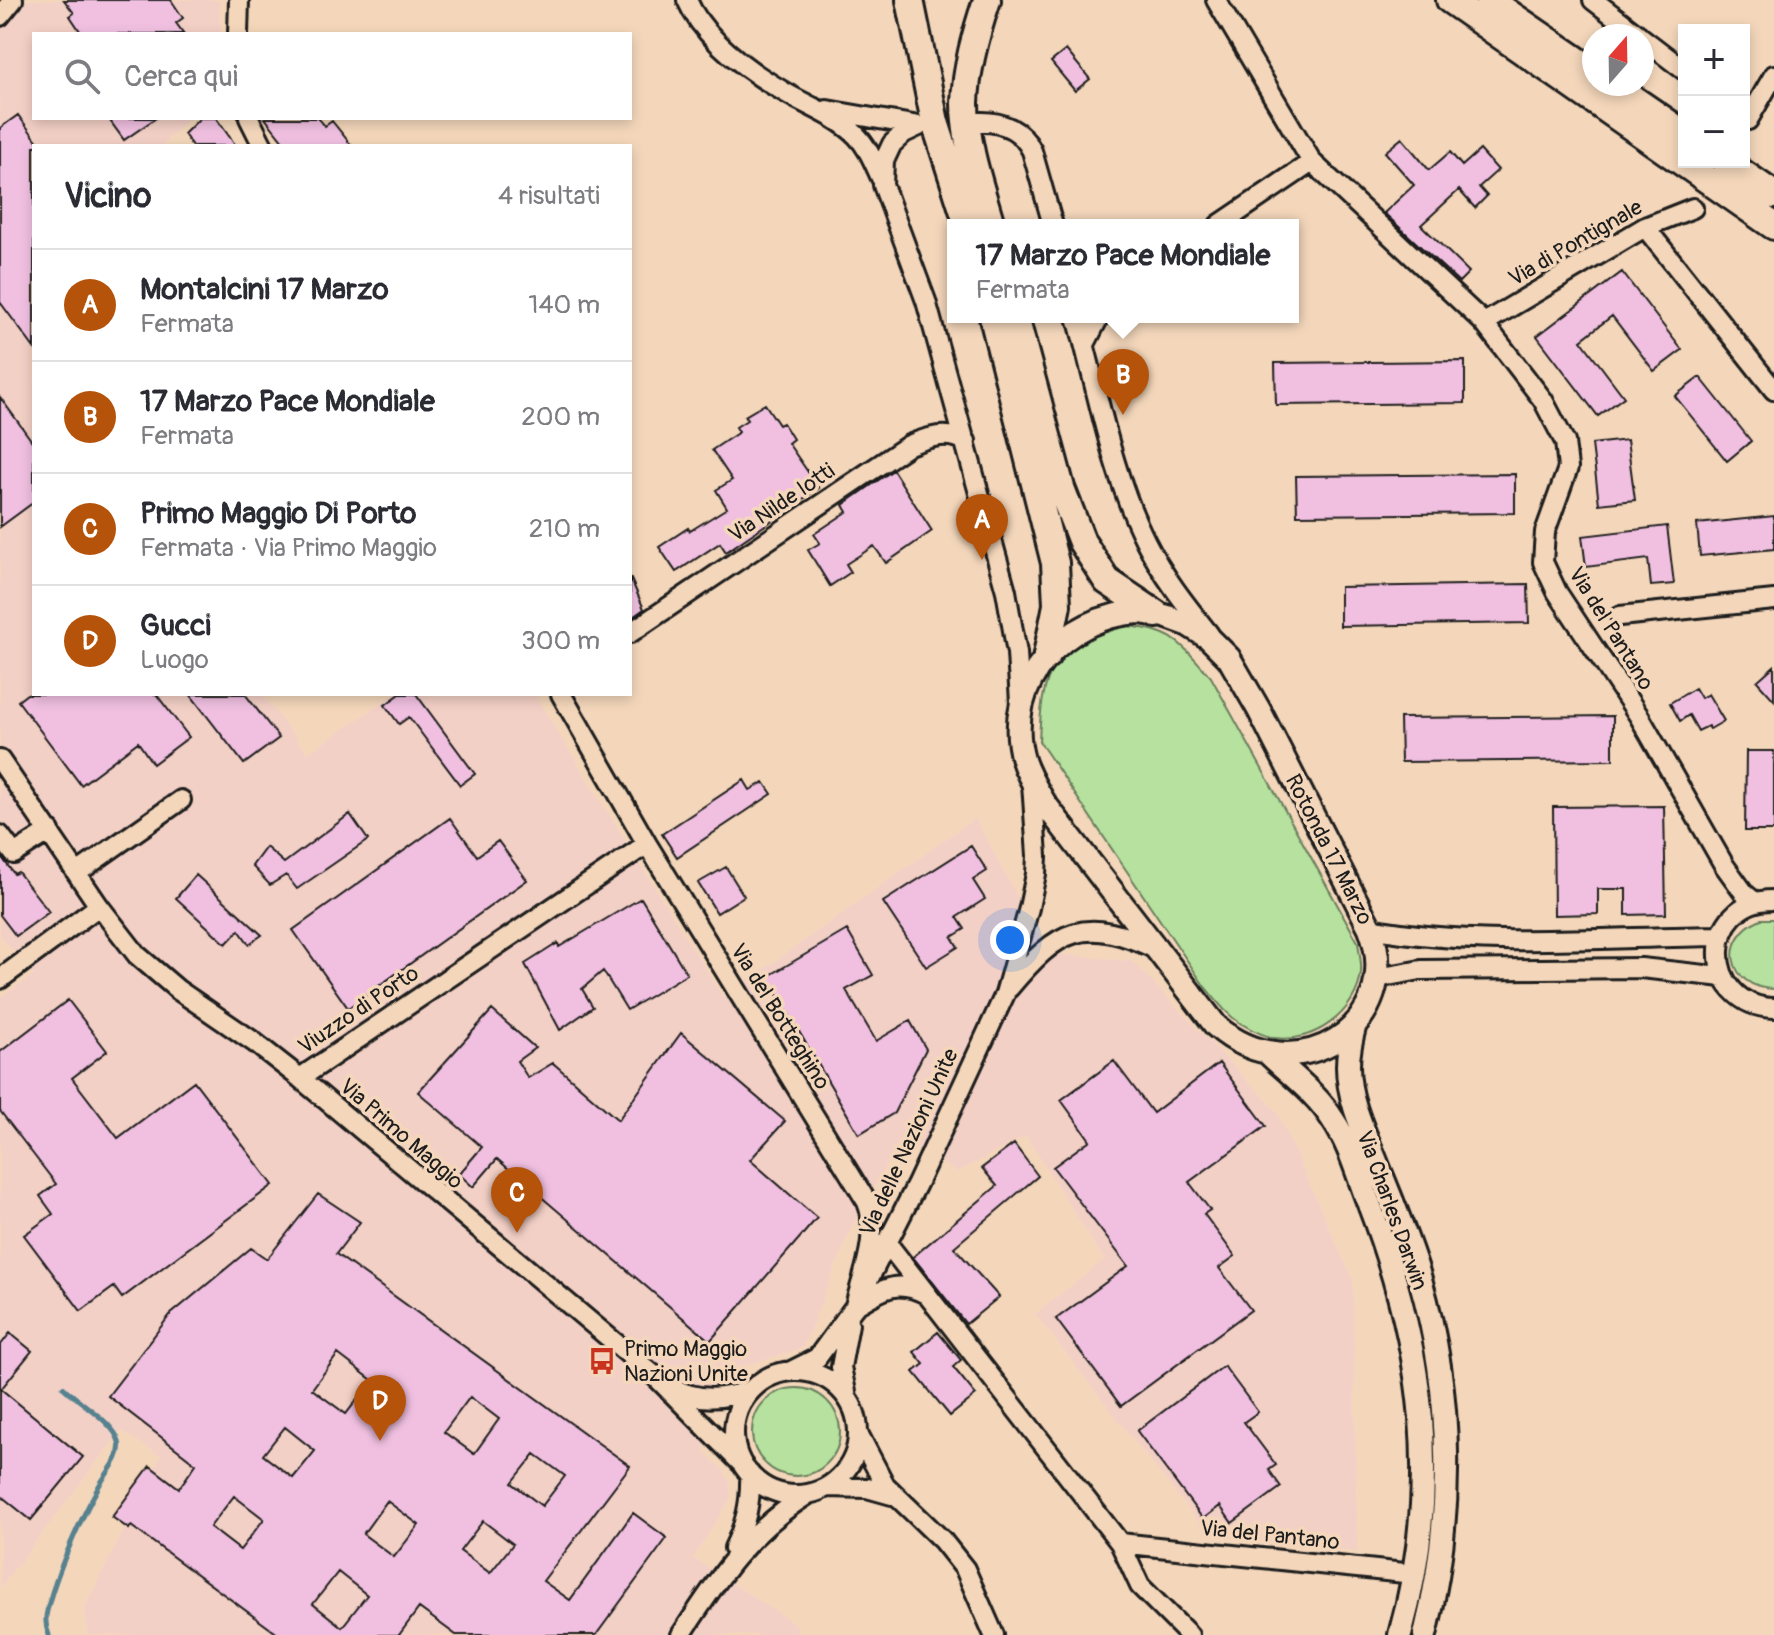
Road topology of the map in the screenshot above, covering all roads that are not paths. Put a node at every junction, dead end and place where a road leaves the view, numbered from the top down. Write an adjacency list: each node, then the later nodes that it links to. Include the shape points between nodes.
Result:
1 (13, 0): 12 (street)
2 (239, 0): 14 (street)
3 (908, 0): 33 (highway, via 935,122)
4 (924, 0): 30 (highway, via 961,145)
5 (987, 0): 30 (highway, via 965,103)
6 (1216, 0): 27 (street, Via del Pantano)
7 (1450, 0): 37 (highway)
8 (1489, 0): 15 (highway)
9 (1510, 0): 15 (highway)
10 (1593, 0): 13 (street)
11 (685, 4): 21 (street, via 743,64)
12 (0, 16)
13 (1624, 24)
14 (238, 32)
15 (1545, 39): 17 (highway)
16 (1654, 47): 18 (street)
17 (1582, 64)
18 (1678, 65)
19 (1774, 75): 22 (street)
20 (1629, 96): 25 (highway)
21 (816, 108): 29 (street, via 861,141); 29 (street, via 919,126 892,144 884,161)
22 (1750, 112)
23 (250, 120): 26 (street)
24 (979, 122): 35 (street, via 1005,125 1030,145)
25 (1678, 130)
26 (262, 144)
27 (1312, 162): 36 (street); 43 (street, Via del Pantano)
28 (1735, 168): 31 (highway)
29 (883, 185): 46 (street, via 926,301)
30 (979, 188): 34 (highway)
31 (1774, 195)
32 (1693, 208): 38 (street, Via di Pontignale)
33 (966, 219)
34 (989, 219)
35 (1051, 219)
36 (1228, 219)
37 (1774, 226)
38 (1645, 227): 43 (street, Via di Pontignale); 45 (street)
39 (995, 323): 52 (highway, via 1055,563 1057,605)
40 (1017, 323): 48 (highway, via 1061,488 1082,542 1107,581)
41 (1079, 323): 44 (street)
42 (1096, 323): 44 (street)
43 (1484, 323): 62 (street, Via del Pantano, via 1543,400 1565,442 1568,468 1545,532 1543,562 1557,592 1639,716 1724,865 1745,894)
44 (1085, 344): 51 (street, via 1139,528 1173,587)
45 (1774, 390)
46 (966, 441): 50 (street, Via Nilde Iotti, via 940,435 909,445); 54 (street, via 1011,611)
47 (1774, 600): 49 (street)
48 (1156, 614): 51 (main road, Rotonda 17 Marzo, via 1187,624); 52 (main road, Rotonda 17 Marzo, via 1103,618 1070,633)
49 (1620, 616)
50 (632, 632)
51 (1218, 646): 64 (main road, Rotonda 17 Marzo, via 1245,684)
52 (1047, 655): 54 (main road, Rotonda 17 Marzo)
53 (562, 696): 60 (street, Via del Botteghino)
54 (1021, 711): 56 (main road, Rotonda 17 Marzo, via 1022,753)
55 (0, 760): 58 (street, Viuzzo di Porto)
56 (1031, 780): 66 (main road, Rotonda 17 Marzo); 70 (street, Via delle Nazioni Unite, via 1036,874)
57 (181, 800): 61 (street)
58 (50, 831): 59 (street, via 14,854); 61 (street, Viuzzo di Porto)
59 (0, 835)
60 (647, 844): 74 (street, Viuzzo di Porto); 77 (street, Via del Botteghino, via 867,1202 871,1232)
61 (77, 873): 63 (street, Viuzzo di Porto)
62 (1765, 901): 65 (street, Via del Pantano, via 1735,914)
63 (99, 906): 69 (street); 74 (street, Viuzzo di Porto, via 157,973)
64 (1370, 928): 65 (street, via 1421,937 1516,940); 68 (main road, Rotonda 17 Marzo, via 1378,954)
65 (1721, 936): 67 (street)
66 (1158, 950): 70 (street, Via delle Nazioni Unite, via 1111,933 1079,932 1046,947); 73 (main road, Rotonda 17 Marzo, via 1216,1026 1236,1042)
67 (1723, 977): 68 (street, via 1641,968 1421,970); 71 (street, via 1745,1000)
68 (1377, 978): 72 (main road, Rotonda 17 Marzo)
69 (0, 979)
70 (1005, 994): 75 (street, Via delle Nazioni Unite)
71 (1774, 1008)
72 (1355, 1024): 73 (main road, Rotonda 17 Marzo, via 1332,1043 1309,1052); 93 (main road, Via Charles Darwin, via 1348,1065 1354,1098 1420,1277 1444,1405 1446,1510)
73 (1269, 1054): 88 (main road, Via Charles Darwin, via 1326,1109 1340,1131 1405,1313 1423,1455)
74 (300, 1078): 79 (street, Via Primo Maggio)
75 (887, 1243): 76 (street); 77 (street, Via delle Nazioni Unite)
76 (927, 1294): 77 (street, via 894,1286); 86 (street)
77 (854, 1308): 78 (street, Via delle Nazioni Unite, via 817,1358); 81 (street, Via delle Nazioni Unite, via 842,1351)
78 (791, 1371): 80 (street); 81 (street, via 819,1375)
79 (657, 1378): 80 (street, Via Primo Maggio, via 700,1398); 83 (street, Via Primo Maggio)
80 (751, 1390): 83 (street, via 734,1430)
81 (848, 1399): 82 (street)
82 (858, 1433): 84 (street, via 847,1468); 85 (street)
83 (746, 1469): 84 (street, via 777,1492); 87 (street, via 750,1502)
84 (818, 1490): 85 (street, via 867,1488); 87 (street, via 763,1527)
85 (892, 1495): 90 (street, via 965,1569)
86 (1120, 1543): 88 (street, Via del Pantano); 91 (street, via 1140,1586)
87 (725, 1569): 89 (street)
88 (1414, 1574): 92 (main road, Via Charles Darwin)
89 (681, 1635)
90 (994, 1635)
91 (1189, 1635)
92 (1400, 1635)
93 (1425, 1635)

